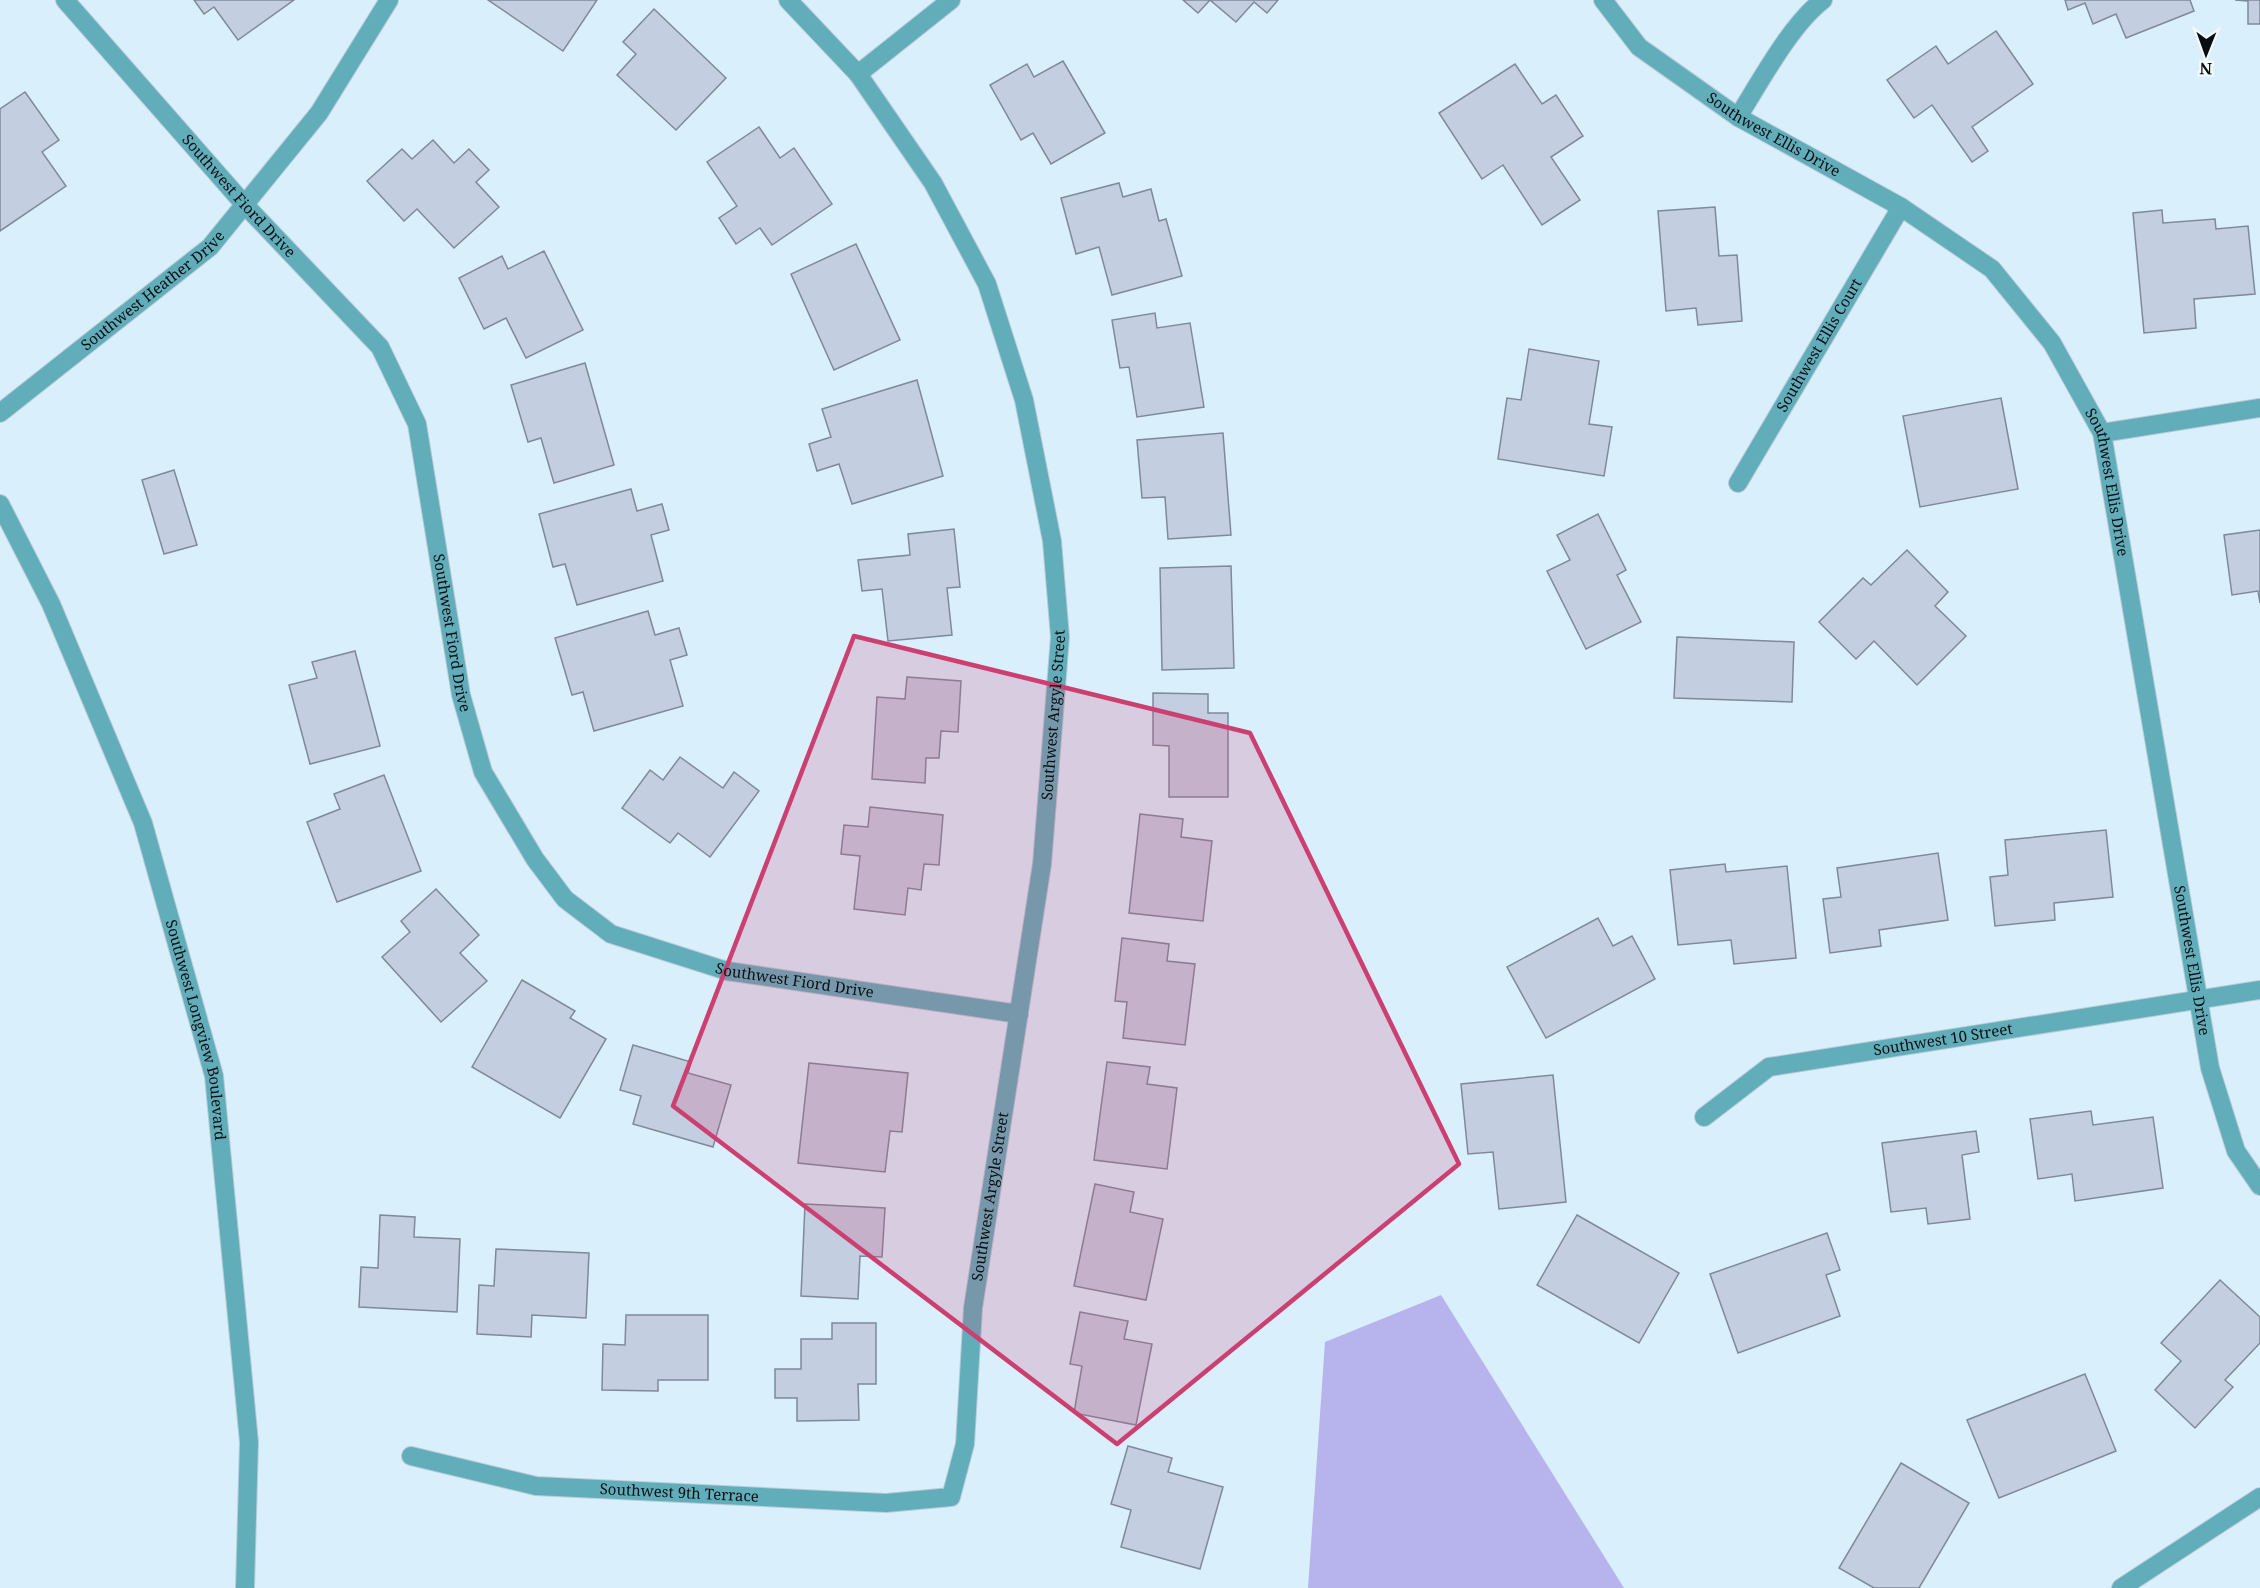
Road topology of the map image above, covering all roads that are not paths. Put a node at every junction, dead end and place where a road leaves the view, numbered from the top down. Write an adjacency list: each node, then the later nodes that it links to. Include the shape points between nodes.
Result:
1 (65, 0): 9 (street, Southwest Fiord Drive)
2 (389, 0): 9 (street, Southwest Heather Drive, via 319,112)
3 (788, 0): 7 (street, Southwest Argyle Street)
4 (951, 0): 7 (street)
5 (1603, 0): 8 (street, Southwest Ellis Drive, via 1640,47)
6 (1823, 0): 8 (street, via 1812,8 1771,64)
7 (858, 74): 18 (street, Southwest Argyle Street, via 933,183 987,284 1024,399 1052,541 1060,637 1042,864)
8 (1738, 117): 10 (street, Southwest Ellis Drive)
9 (244, 204): 12 (street, Southwest Heather Drive, via 210,247); 18 (street, Southwest Fiord Drive, via 380,347 400,385 417,424 461,695 483,772 535,859 565,899 611,934 727,971)
10 (1901, 207): 13 (street, Southwest Ellis Drive, via 1992,269 2052,343); 14 (street, Southwest Ellis Court)
11 (2260, 408): 13 (street)
12 (0, 413)
13 (2102, 432): 17 (street, Southwest Ellis Drive)
14 (1738, 483)
15 (0, 504): 24 (street, Southwest Longview Boulevard, via 51,604 143,823 214,1076 249,1442)
16 (2260, 990): 17 (street, Southwest 10 Street)
17 (2198, 999): 19 (street, Southwest 10 Street, via 1769,1067); 20 (street, Southwest Ellis Drive, via 2210,1068 2236,1150)
18 (1018, 1014): 22 (street, Southwest Argyle Street, via 973,1308 965,1444)
19 (1704, 1117)
20 (2260, 1186)
21 (411, 1456): 22 (street, Southwest 9th Terrace, via 536,1486 886,1503)
22 (951, 1497)
23 (2260, 1497): 25 (street)
24 (245, 1588)
25 (2121, 1588)

